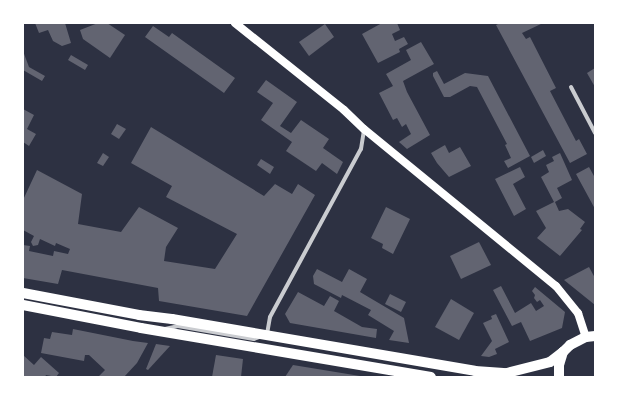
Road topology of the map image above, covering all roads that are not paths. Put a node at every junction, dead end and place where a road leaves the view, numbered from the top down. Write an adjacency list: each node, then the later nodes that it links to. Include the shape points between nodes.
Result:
1 (235, 23): 3 (main road)
2 (572, 87): 4 (street)
3 (364, 129): 8 (street, via 361,149 270,317); 9 (main road, via 556,286)
4 (595, 133)
5 (23, 293): 8 (main road)
6 (23, 305): 7 (main road)
7 (157, 331): 8 (street, via 178,326 254,339); 11 (main road)
8 (266, 335): 10 (main road, via 475,371 507,373 550,362)
9 (592, 335): 10 (main road, via 570,345)
10 (563, 352): 12 (main road, via 558,365)
11 (430, 377)
12 (559, 377)

